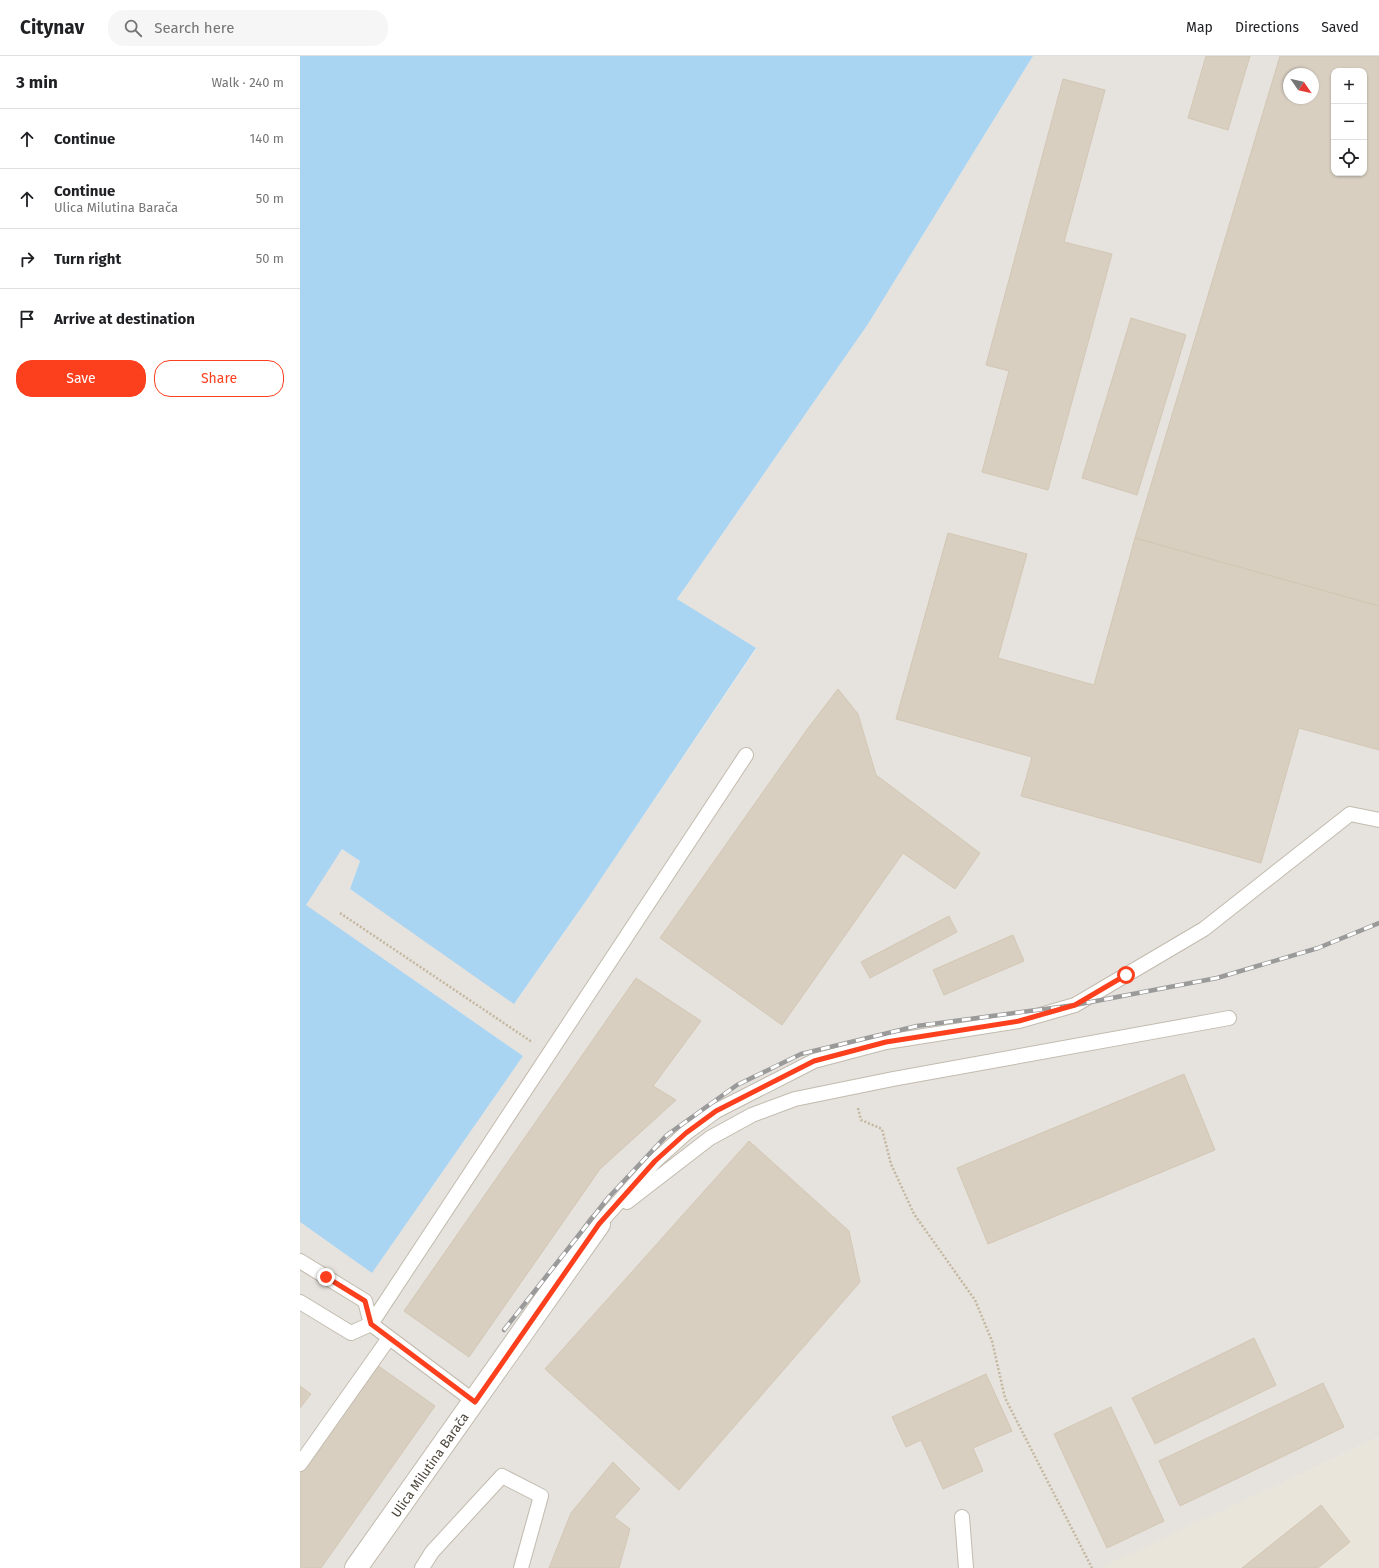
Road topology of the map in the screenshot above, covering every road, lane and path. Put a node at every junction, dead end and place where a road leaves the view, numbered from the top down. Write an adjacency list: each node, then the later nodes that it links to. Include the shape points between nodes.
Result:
1 (746, 755): 5 (lane)
2 (1379, 820): 7 (lane, via 1350,814 1204,929 1075,1005 1019,1021 886,1042 814,1061 716,1111 686,1133 655,1161)
3 (340, 913): 5 (path)
4 (1229, 1018): 6 (lane)
5 (549, 1054): 10 (lane)
6 (853, 1087): 7 (lane, via 795,1099 752,1115 710,1138); 19 (path, via 861,1120 882,1129 891,1164 914,1214 975,1300 992,1341 1005,1398)
7 (599, 1224): 12 (street, Ulica Milutina Barača)
8 (300, 1261): 10 (lane, via 365,1301)
9 (300, 1302): 10 (lane, via 351,1333)
10 (371, 1324): 11 (lane)
11 (389, 1338): 12 (lane); 13 (lane)
12 (475, 1402): 15 (street, Ulica Milutina Barača)
13 (300, 1464)
14 (962, 1517): 18 (lane)
15 (356, 1568)
16 (422, 1568): 17 (lane, via 432,1552 502,1476 541,1496)
17 (521, 1568)
18 (966, 1568)
19 (1092, 1568)

